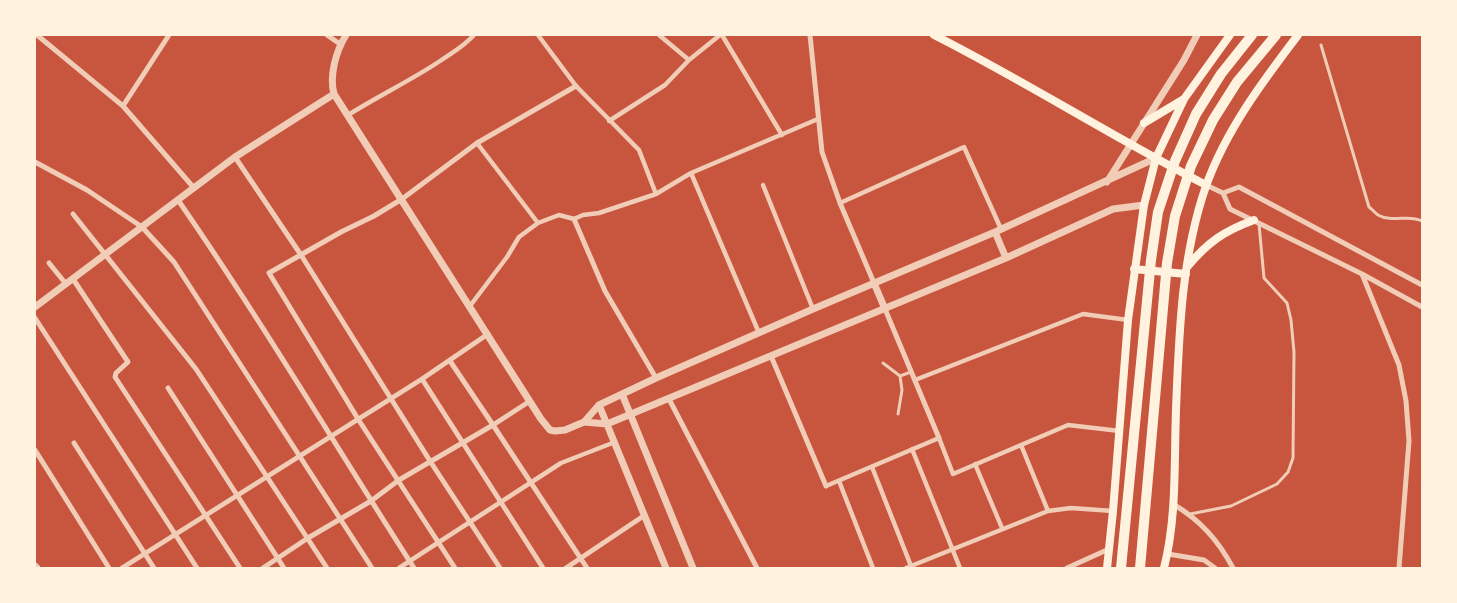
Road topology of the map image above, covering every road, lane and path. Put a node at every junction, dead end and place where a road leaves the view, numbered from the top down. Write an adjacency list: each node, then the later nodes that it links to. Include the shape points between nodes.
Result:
1 (37, 35): 16 (street); 23 (street)
2 (169, 35): 23 (street)
3 (327, 35): 17 (street)
4 (346, 35): 17 (street)
5 (474, 35): 24 (street, via 464,46 425,72)
6 (538, 35): 20 (street)
7 (659, 35): 19 (street)
8 (721, 35): 19 (street); 28 (street)
9 (810, 35): 25 (street)
10 (934, 35): 30 (main road)
11 (1197, 35): 27 (street)
12 (1230, 35): 22 (main road)
13 (1252, 35): 156 (highway, via 1221,74 1196,114 1175,161 1158,212)
14 (1276, 35): 157 (highway, via 1237,82 1213,120 1191,166 1175,216 1167,263)
15 (1298, 35): 36 (main road, via 1267,76 1222,149)
16 (35, 40)
17 (340, 44): 21 (street, via 331,86)
18 (1321, 45): 48 (lane, via 1369,207 1379,215 1393,219 1414,218)
19 (689, 60): 26 (street, via 665,85)
20 (576, 86): 26 (street); 29 (street)
21 (334, 94): 24 (street); 31 (street)
22 (1184, 99): 27 (main road); 32 (main road)
23 (123, 106): 38 (street)
24 (348, 115): 41 (street)
25 (818, 119): 28 (street); 43 (street, via 822,152)
26 (609, 121): 40 (street, via 639,150)
27 (1144, 123): 30 (street)
28 (782, 135): 34 (street)
29 (477, 143): 41 (street); 49 (street)
30 (1130, 146): 32 (main road); 35 (street)
31 (235, 157): 38 (street); 52 (street)
32 (1156, 158): 35 (street); 36 (main road); 44 (main road)
33 (35, 162): 50 (street, via 87,190)
34 (691, 174): 40 (street); 70 (street)
35 (1106, 182): 51 (street)
36 (1206, 185): 39 (street); 57 (main road)
37 (763, 186): 66 (street)
38 (194, 188): 42 (street)
39 (1223, 193): 47 (street, via 1230,209); 62 (street, via 1239,187)
40 (656, 194): 46 (street)
41 (402, 199): 52 (street); 63 (street)
42 (178, 200): 50 (street); 93 (street, via 254,312)
43 (840, 203): 51 (street, via 964,147); 60 (street)
44 (1144, 205): 54 (street, via 1113,209); 56 (main road)
45 (74, 214): 53 (street)
46 (574, 220): 49 (street, via 559,215); 77 (street, via 605,291)
47 (1257, 221): 57 (main road, via 1233,228 1214,239); 58 (street); 117 (lane, via 1264,278 1287,303 1292,320 1293,458 1288,472 1277,484 1231,506)
48 (1422, 222)
49 (538, 223): 63 (street, via 519,237)
50 (142, 227): 53 (street); 101 (street, via 174,262)
51 (998, 231): 54 (street); 60 (street)
52 (301, 254): 82 (street); 88 (street, via 269,273)
53 (105, 255): 59 (street); 105 (street, via 196,369)
54 (1006, 258): 67 (street)
55 (49, 263): 61 (street)
56 (1134, 269): 57 (main road); 69 (main road)
57 (1186, 271): 113 (main road, via 1179,326)
58 (1362, 274): 64 (street); 161 (street, via 1399,366 1406,401 1409,441)
59 (73, 279): 61 (street); 118 (street, via 128,362 115,377)
60 (874, 283): 66 (street); 67 (street)
61 (66, 284): 65 (street)
62 (1422, 284)
63 (470, 306): 71 (street)
64 (1422, 307)
65 (35, 308)
66 (813, 309): 70 (street)
67 (885, 309): 72 (street); 75 (street)
68 (35, 318): 122 (street)
69 (1128, 320): 79 (street, via 1083,314); 92 (main road)
70 (759, 333): 77 (street)
71 (488, 334): 73 (street); 84 (street)
72 (771, 356): 83 (street); 109 (street)
73 (450, 361): 78 (street); 91 (street)
74 (883, 363): 76 (lane)
75 (912, 372): 76 (lane); 79 (street)
76 (900, 376): 87 (lane, via 902,390)
77 (656, 378): 81 (street)
78 (422, 379): 82 (street); 95 (street)
79 (915, 380): 94 (street)
80 (168, 388): 110 (street)
81 (622, 394): 85 (street); 86 (street)
82 (391, 398): 88 (street); 102 (street)
83 (669, 399): 86 (street); 151 (street)
84 (530, 401): 89 (street, via 546,426 555,432); 91 (street)
85 (600, 405): 89 (street); 90 (street)
86 (631, 414): 90 (street); 150 (street)
87 (898, 414)
88 (358, 419): 93 (street); 106 (street)
89 (584, 422): 90 (street)
90 (607, 424): 96 (street)
91 (493, 425): 95 (street); 108 (street)
92 (1120, 430): 98 (street, via 1068,425); 115 (main road)
93 (330, 437): 101 (street); 111 (street)
94 (939, 438): 100 (street); 103 (street, via 953,474)
95 (462, 442): 102 (street); 112 (street)
96 (615, 442): 108 (street, via 561,463); 116 (street)
97 (74, 443): 127 (street)
98 (1021, 445): 103 (street); 114 (street)
99 (35, 450): 133 (street)
100 (912, 450): 104 (street); 125 (street)
101 (299, 456): 105 (street); 119 (street)
102 (430, 462): 106 (street); 120 (street)
103 (976, 464): 121 (street)
104 (872, 467): 107 (street); 132 (street)
105 (268, 476): 110 (street); 123 (street)
106 (399, 480): 111 (street); 124 (street)
107 (839, 481): 109 (street); 152 (street)
108 (531, 483): 112 (street); 130 (street)
109 (826, 486)
110 (238, 495): 118 (street); 129 (street)
111 (371, 501): 119 (street); 131 (street)
112 (501, 503): 120 (street); 146 (street)
113 (1172, 504): 117 (street); 128 (main road)
114 (1048, 511): 115 (street, via 1071,508); 121 (street)
115 (1113, 512): 126 (main road)
116 (645, 514): 130 (street); 149 (street)
117 (1190, 514): 160 (street, via 1222,547)
118 (206, 515): 122 (street); 137 (street)
119 (340, 519): 123 (street); 141 (street)
120 (470, 522): 124 (street); 145 (street)
121 (1002, 528): 125 (street)
122 (176, 534): 127 (street); 136 (street)
123 (308, 538): 129 (street); 140 (street)
124 (438, 542): 131 (street); 144 (street)
125 (952, 549): 132 (street); 153 (street)
126 (1109, 549): 154 (street); 155 (main road)
127 (145, 554): 134 (street); 135 (street)
128 (1168, 554): 158 (main road); 159 (street, via 1204,560)
129 (278, 558): 138 (street); 139 (street)
130 (580, 558): 147 (street); 148 (street)
131 (410, 561): 142 (street); 143 (street)
132 (908, 567)
133 (109, 568)
134 (122, 568)
135 (154, 568)
136 (197, 568)
137 (240, 568)
138 (263, 568)
139 (284, 568)
140 (327, 568)
141 (372, 568)
142 (399, 568)
143 (414, 568)
144 (455, 568)
145 (500, 568)
146 (543, 568)
147 (566, 568)
148 (587, 568)
149 (666, 568)
150 (694, 568)
151 (757, 568)
152 (873, 568)
153 (960, 568)
154 (1067, 568)
155 (1107, 568)
156 (1121, 568)
157 (1140, 568)
158 (1164, 568)
159 (1215, 568)
160 (1233, 568)
161 (1399, 568)

